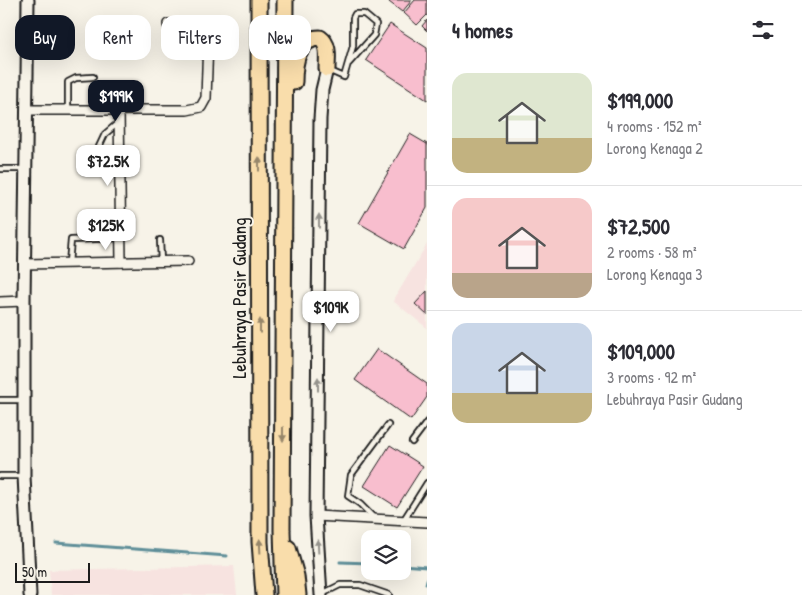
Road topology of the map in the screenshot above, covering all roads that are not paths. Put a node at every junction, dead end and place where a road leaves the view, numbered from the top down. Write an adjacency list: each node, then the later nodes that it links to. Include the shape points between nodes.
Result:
1 (28, 0): 8 (street)
2 (258, 0): 39 (highway, Lebuhraya Pasir Gudang, one-way to 2, via 260,532)
3 (285, 0): 12 (highway)
4 (207, 60): 10 (street, via 206,98 201,107)
5 (349, 63): 5 (lane, via 353,18 355,14 364,14 376,24 374,35); 6 (lane, via 344,76)
6 (327, 69): 12 (highway, via 325,41 314,38 302,46 294,67 292,115); 33 (street, one-way to 6, via 320,119)
7 (92, 77): 9 (lane, via 68,82)
8 (27, 110): 9 (street); 14 (street)
9 (68, 110): 10 (street)
10 (119, 110): 11 (street)
11 (119, 122): 15 (lane, via 105,134); 16 (street)
12 (284, 140): 37 (highway, one-way to 37)
13 (0, 169): 14 (lane)
14 (27, 169): 22 (street)
15 (85, 171)
16 (120, 238): 19 (street); 21 (lane, via 71,240)
17 (160, 240): 20 (lane)
18 (188, 261): 20 (street)
19 (122, 262): 20 (street); 21 (street)
20 (161, 262)
21 (69, 263): 22 (street)
22 (24, 264): 23 (street)
23 (24, 301): 24 (street); 26 (street)
24 (0, 302)
25 (0, 400): 26 (lane)
26 (25, 400): 31 (street)
27 (427, 422): 29 (lane)
28 (388, 425): 34 (lane, via 350,475 348,496)
29 (412, 442)
30 (0, 476): 31 (lane)
31 (24, 476): 38 (street)
32 (427, 483): 35 (lane)
33 (316, 516): 34 (street); 42 (street, one-way to 33)
34 (374, 518): 35 (street)
35 (403, 521): 36 (street)
36 (427, 522)
37 (282, 530): 40 (highway); 41 (highway, via 296,576)
38 (30, 595)
39 (264, 595)
40 (284, 595)
41 (298, 595)
42 (321, 595): 43 (lane, via 340,585 360,585)
43 (389, 595)

